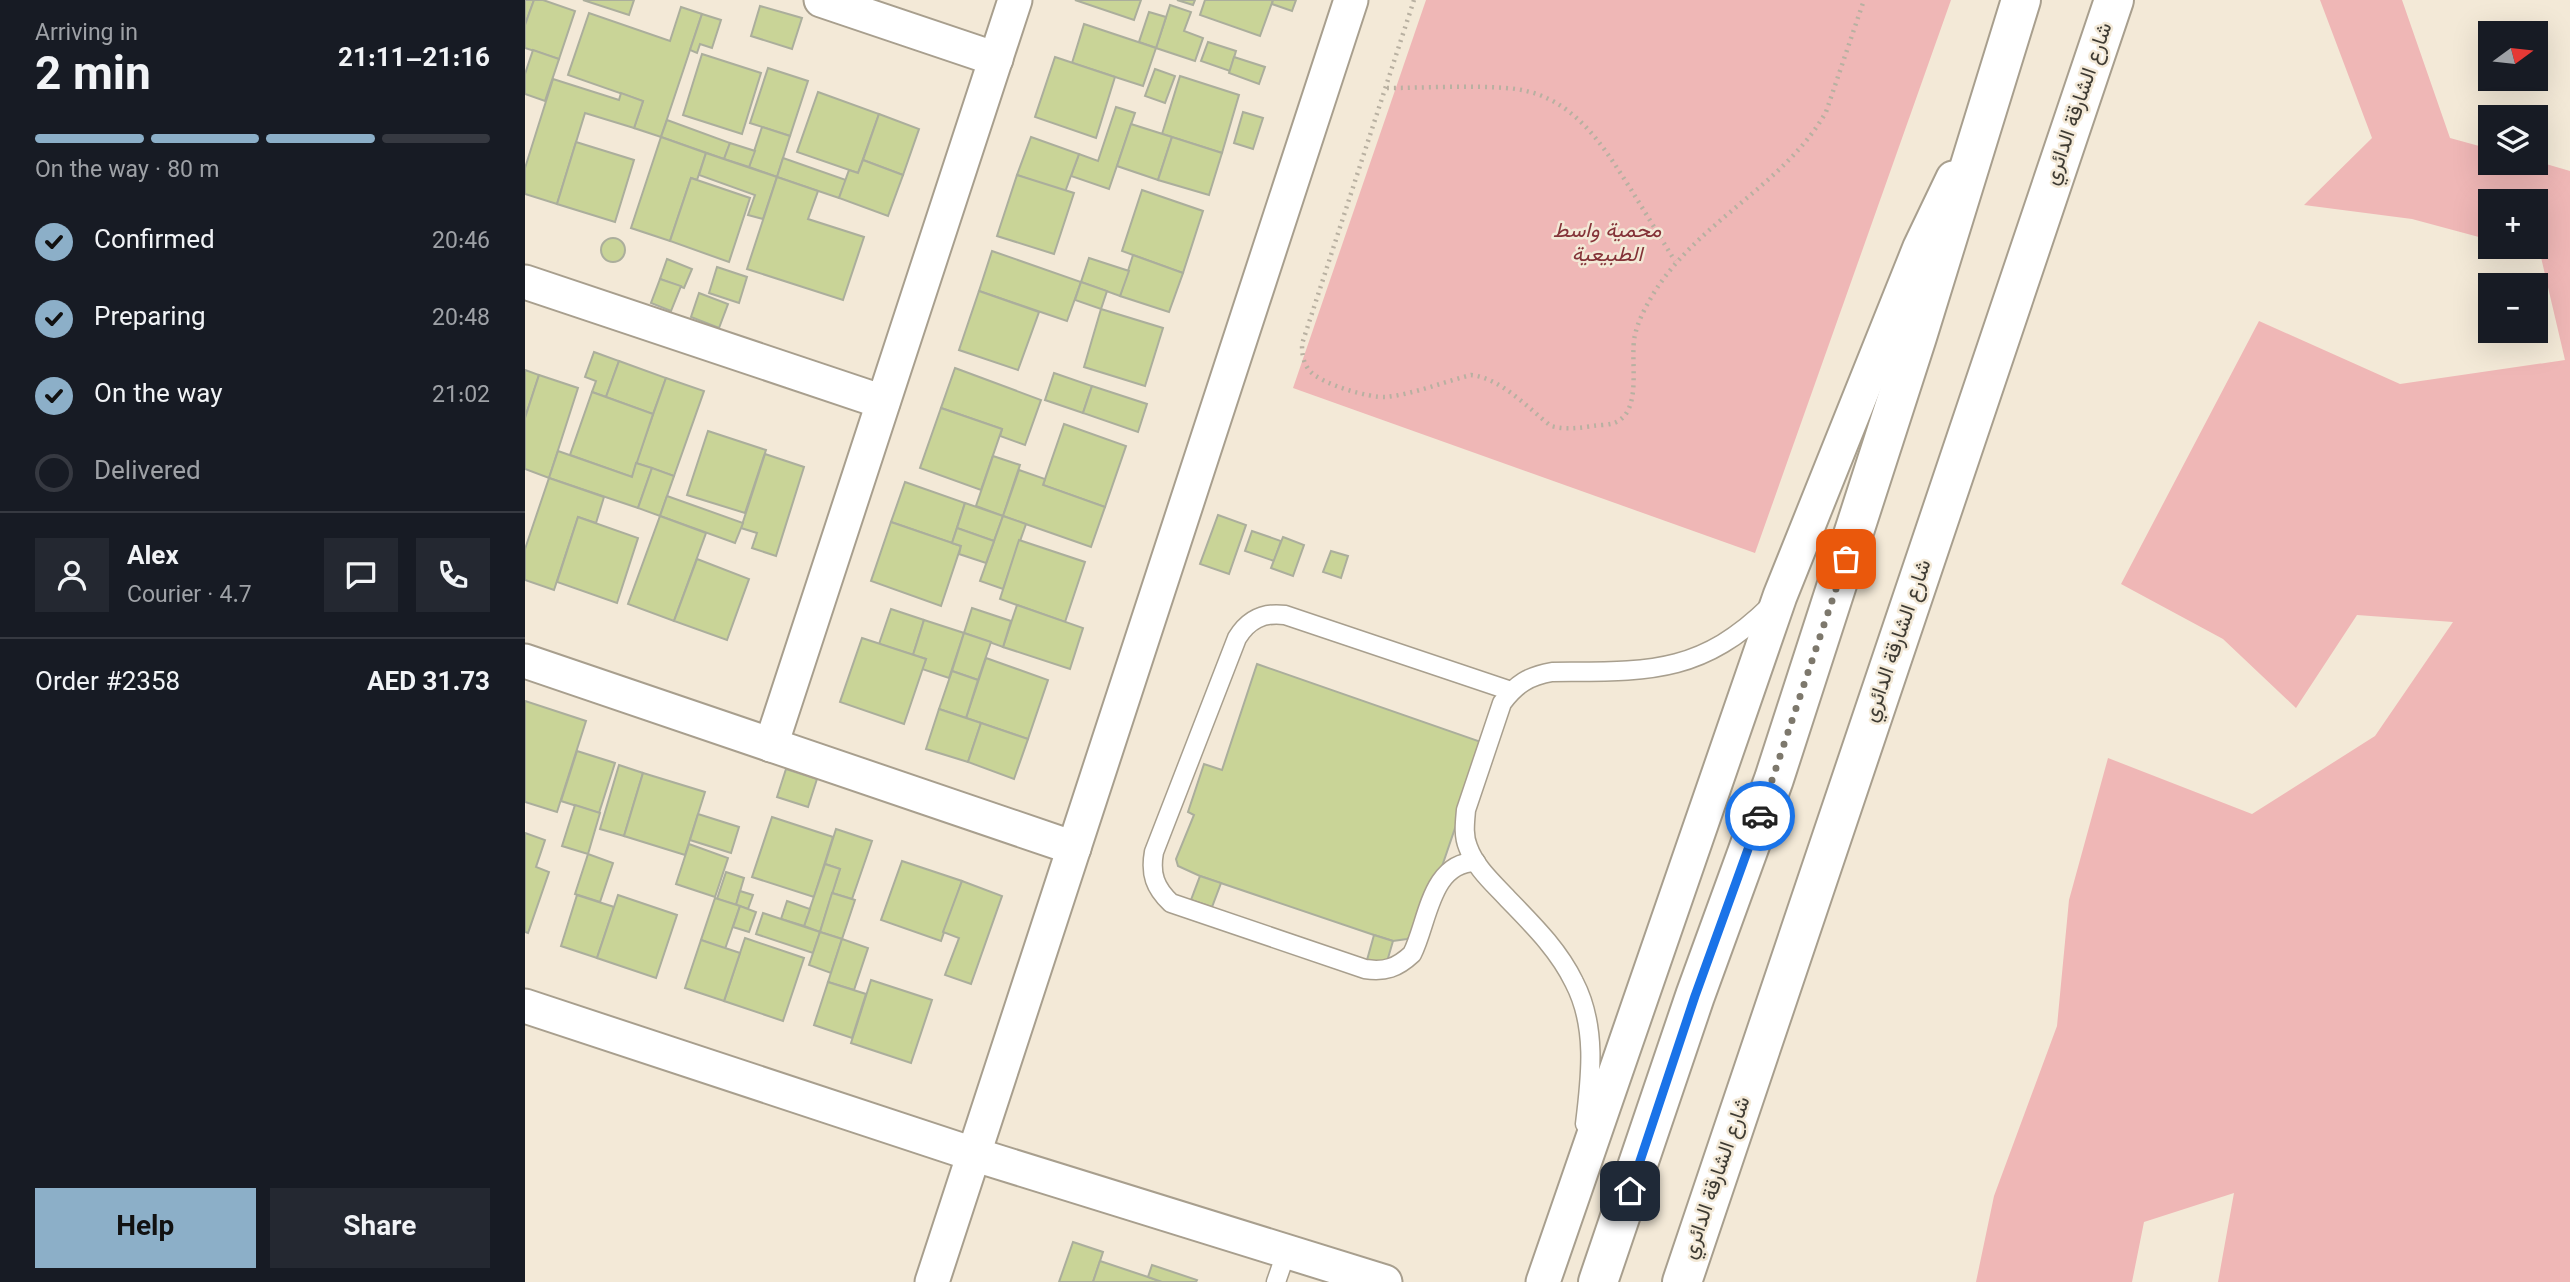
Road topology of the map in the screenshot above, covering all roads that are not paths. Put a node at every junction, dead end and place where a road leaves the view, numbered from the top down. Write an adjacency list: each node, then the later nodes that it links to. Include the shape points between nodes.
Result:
1 (821, 0): 6 (street)
2 (1015, 0): 6 (street)
3 (1351, 0): 14 (street)
4 (2021, 0): 7 (highway)
5 (2114, 0): 25 (highway, شارع الشارقة الدائري)
6 (996, 59): 9 (street)
7 (1985, 117): 10 (street, via 1920,247); 24 (highway, via 1774,779)
8 (525, 282): 9 (street)
9 (883, 402): 13 (street)
10 (1780, 596): 12 (lane, via 1732,639 1705,655 1644,670 1552,671 1523,681); 18 (street)
11 (525, 661): 13 (street)
12 (1511, 691): 15 (lane, via 1502,703 1466,810 1467,846); 15 (lane, via 1285,615 1262,616 1237,638 1151,867 1153,881 1171,903 1378,971 1391,969 1412,954 1444,876 1458,865)
13 (771, 745): 14 (street)
14 (1074, 848): 17 (street)
15 (1476, 862): 18 (lane, via 1561,959 1584,1009 1592,1063)
16 (525, 1006): 17 (street)
17 (975, 1155): 19 (street); 21 (street)
18 (1578, 1178): 20 (street)
19 (1287, 1250): 22 (lane); 23 (street)
20 (1538, 1277)
21 (932, 1282)
22 (1276, 1282)
23 (1382, 1282)
24 (1598, 1282)
25 (1682, 1282)

